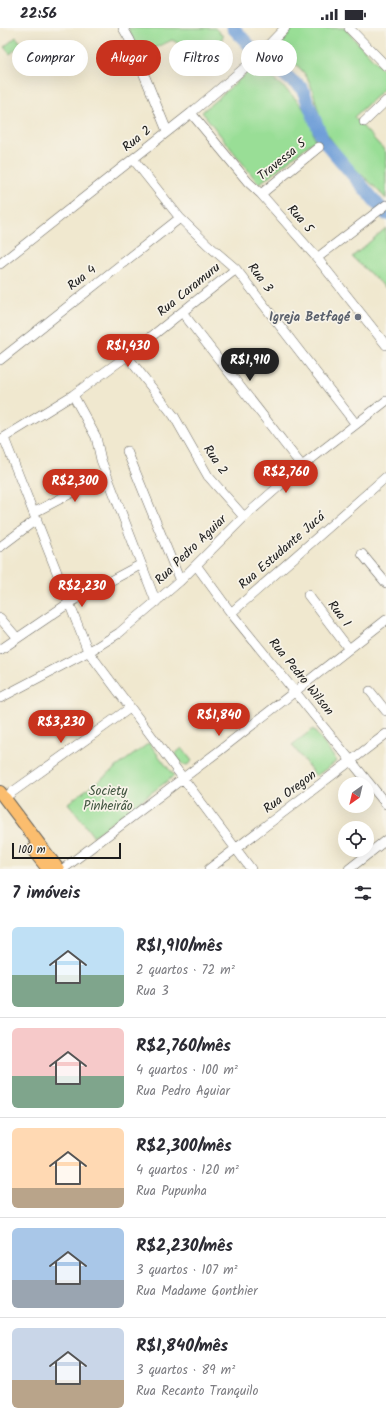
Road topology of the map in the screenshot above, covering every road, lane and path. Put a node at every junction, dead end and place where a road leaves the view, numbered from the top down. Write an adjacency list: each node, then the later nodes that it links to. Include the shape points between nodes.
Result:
1 (123, 28): 8 (street)
2 (285, 28): 6 (street, Rua 2, via 255,59)
3 (349, 28): 4 (street)
4 (386, 66)
5 (386, 101): 7 (street)
6 (191, 113): 8 (street, Rua 2); 11 (street, Rua 5)
7 (364, 122)
8 (167, 131): 10 (street, Rua 2)
9 (319, 147): 11 (street, Travessa 5)
10 (132, 159): 13 (street, Rua 3); 15 (street, Rua 2)
11 (261, 194): 14 (street, Rua 5)
12 (386, 205): 14 (street)
13 (180, 218): 16 (street, Rua 3); 20 (street, Rua 4)
14 (317, 258): 18 (street, Rua 5)
15 (0, 264)
16 (236, 269): 17 (street, Rua Caramuru); 23 (street, Rua 3)
17 (182, 312): 19 (street, Rua Caramuru); 26 (street)
18 (386, 345)
19 (127, 356): 21 (street, Rua Caramuru); 30 (street, Rua 2, via 174,416 208,476)
20 (0, 360)
21 (73, 395): 24 (street, Rua Caramuru); 27 (street, via 96,437)
22 (386, 401): 23 (street, Rua Pedro Aguiar)
23 (355, 423): 26 (street, Rua Pedro Aguiar)
24 (2, 439): 29 (street)
25 (127, 451): 35 (street)
26 (302, 466): 30 (street, Rua Pedro Aguiar)
27 (106, 475): 29 (street); 33 (street)
28 (386, 477): 40 (street, Rua Estudante Jucá)
29 (36, 516): 31 (street); 39 (street)
30 (244, 517): 34 (street, Rua Pedro Aguiar)
31 (0, 547)
32 (362, 554): 36 (street)
33 (140, 565): 38 (street); 39 (street)
34 (196, 565): 35 (street, Rua Pedro Aguiar); 40 (street, Rua Pedro Wilson)
35 (180, 581): 38 (street, Rua Pedro Aguiar)
36 (386, 583)
37 (308, 595): 44 (street, Rua 1)
38 (156, 602): 46 (street, Rua Pedro Aguiar, via 115,636)
39 (69, 603): 43 (street); 46 (street)
40 (232, 613): 47 (street, Rua Pedro Wilson)
41 (0, 618): 43 (street)
42 (386, 620): 44 (street)
43 (17, 638): 45 (street)
44 (349, 649): 47 (street)
45 (0, 650)
46 (88, 651): 49 (street, Rua Pedro Aguiar); 50 (street)
47 (296, 690): 53 (street, Rua Pedro Wilson); 54 (street)
48 (370, 690): 51 (street)
49 (0, 698)
50 (130, 708): 54 (street); 55 (street)
51 (386, 711)
52 (386, 734): 53 (street, Rua Oregon)
53 (351, 762): 56 (street, Rua Pedro Wilson); 58 (street, Rua Oregon)
54 (182, 778): 58 (street); 61 (street)
55 (1, 799): 59 (main road); 60 (main road)
56 (386, 804)
57 (386, 840): 64 (street)
58 (236, 848): 62 (street, Rua Oregon); 63 (street)
59 (48, 869)
60 (58, 869)
61 (63, 869)
62 (209, 869)
63 (251, 869)
64 (349, 869)

